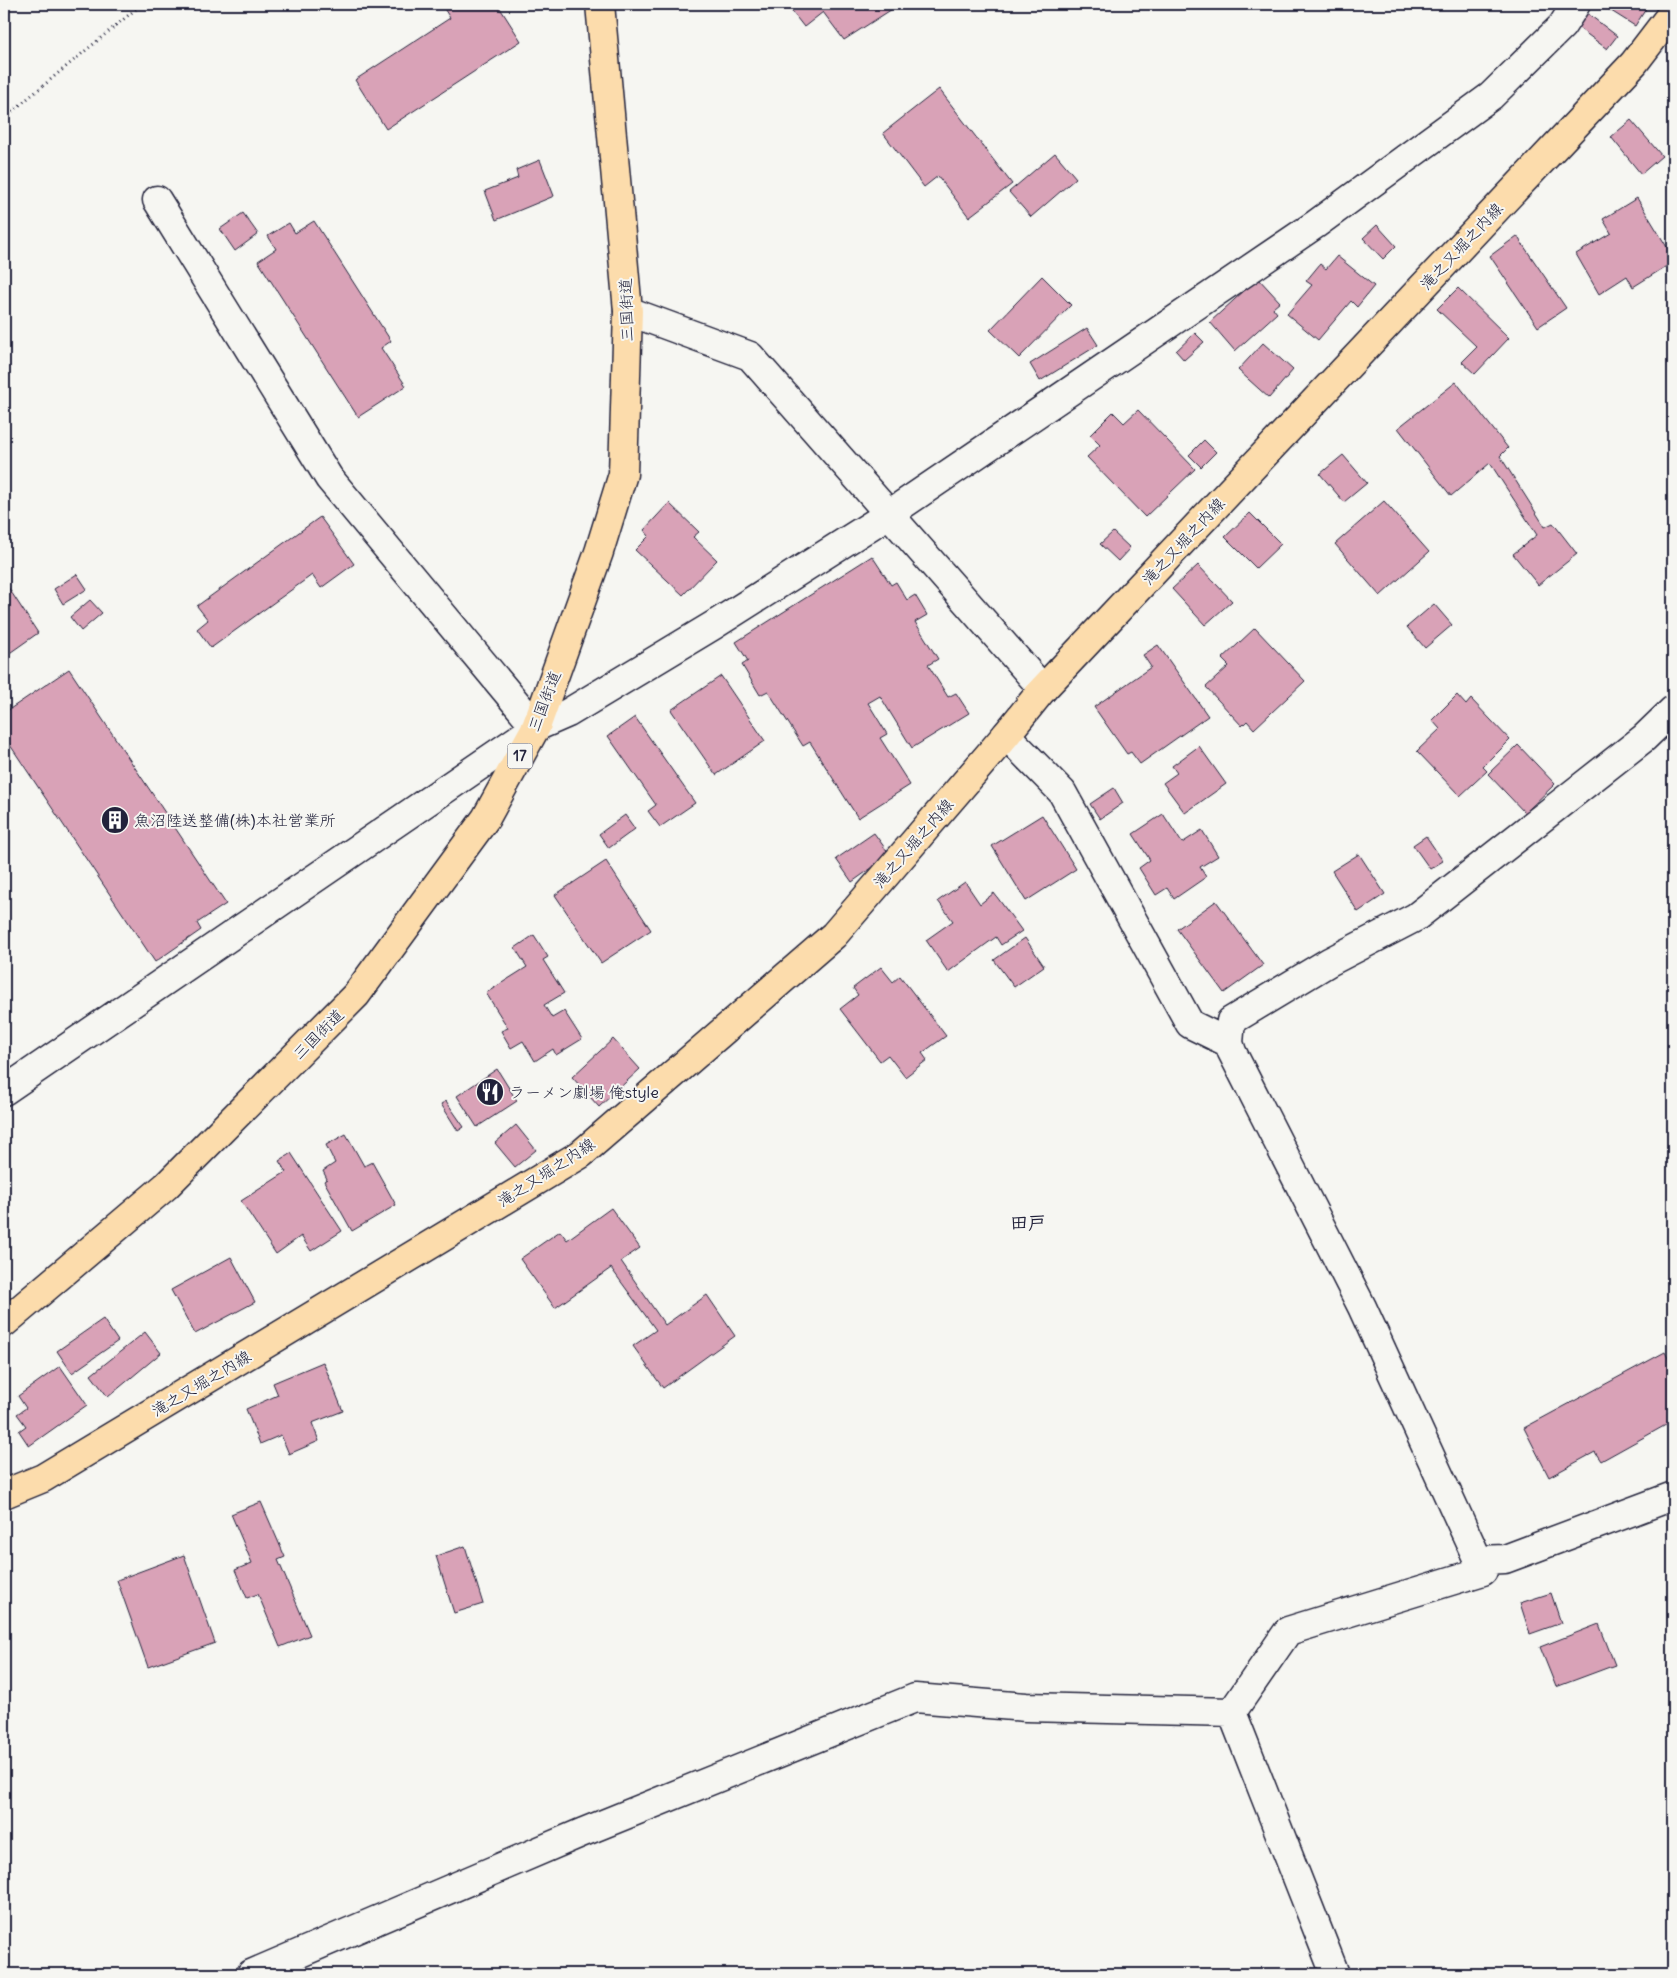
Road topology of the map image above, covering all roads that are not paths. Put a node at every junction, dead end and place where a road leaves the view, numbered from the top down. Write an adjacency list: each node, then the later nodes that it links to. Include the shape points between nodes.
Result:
1 (600, 4): 5 (main road, 三国街道 / 17)
2 (1576, 4): 6 (street, via 1562,26 1483,102 1316,224)
3 (1673, 12): 7 (main road, 滝之又堀之内線, via 1627,71)
4 (157, 200): 9 (street, via 329,478)
5 (628, 311): 6 (street, via 750,356); 9 (main road, 三国街道 / 17, via 623,474 599,552)
6 (889, 514): 7 (street); 9 (street, via 714,625 576,708)
7 (1042, 689): 10 (main road, 滝之又堀之内線)
8 (1673, 710): 11 (street, via 1644,738 1416,917 1330,962 1231,1020)
9 (536, 727): 12 (street); 13 (main road, 三国街道 / 17, via 486,818 356,995 166,1186)
10 (1006, 736): 11 (street, via 1062,792 1190,1024); 14 (main road, 滝之又堀之内線, via 834,935 581,1154 43,1478)
11 (1229, 1043): 16 (street, via 1362,1306)
12 (4, 1091)
13 (4, 1323)
14 (4, 1494)
15 (1673, 1496): 16 (street, via 1505,1559)
16 (1478, 1560): 17 (street, via 1484,1571 1288,1631)
17 (1232, 1712): 18 (street, via 1026,1707 915,1698 581,1833); 19 (street)
18 (251, 1974)
19 (1335, 1974)

